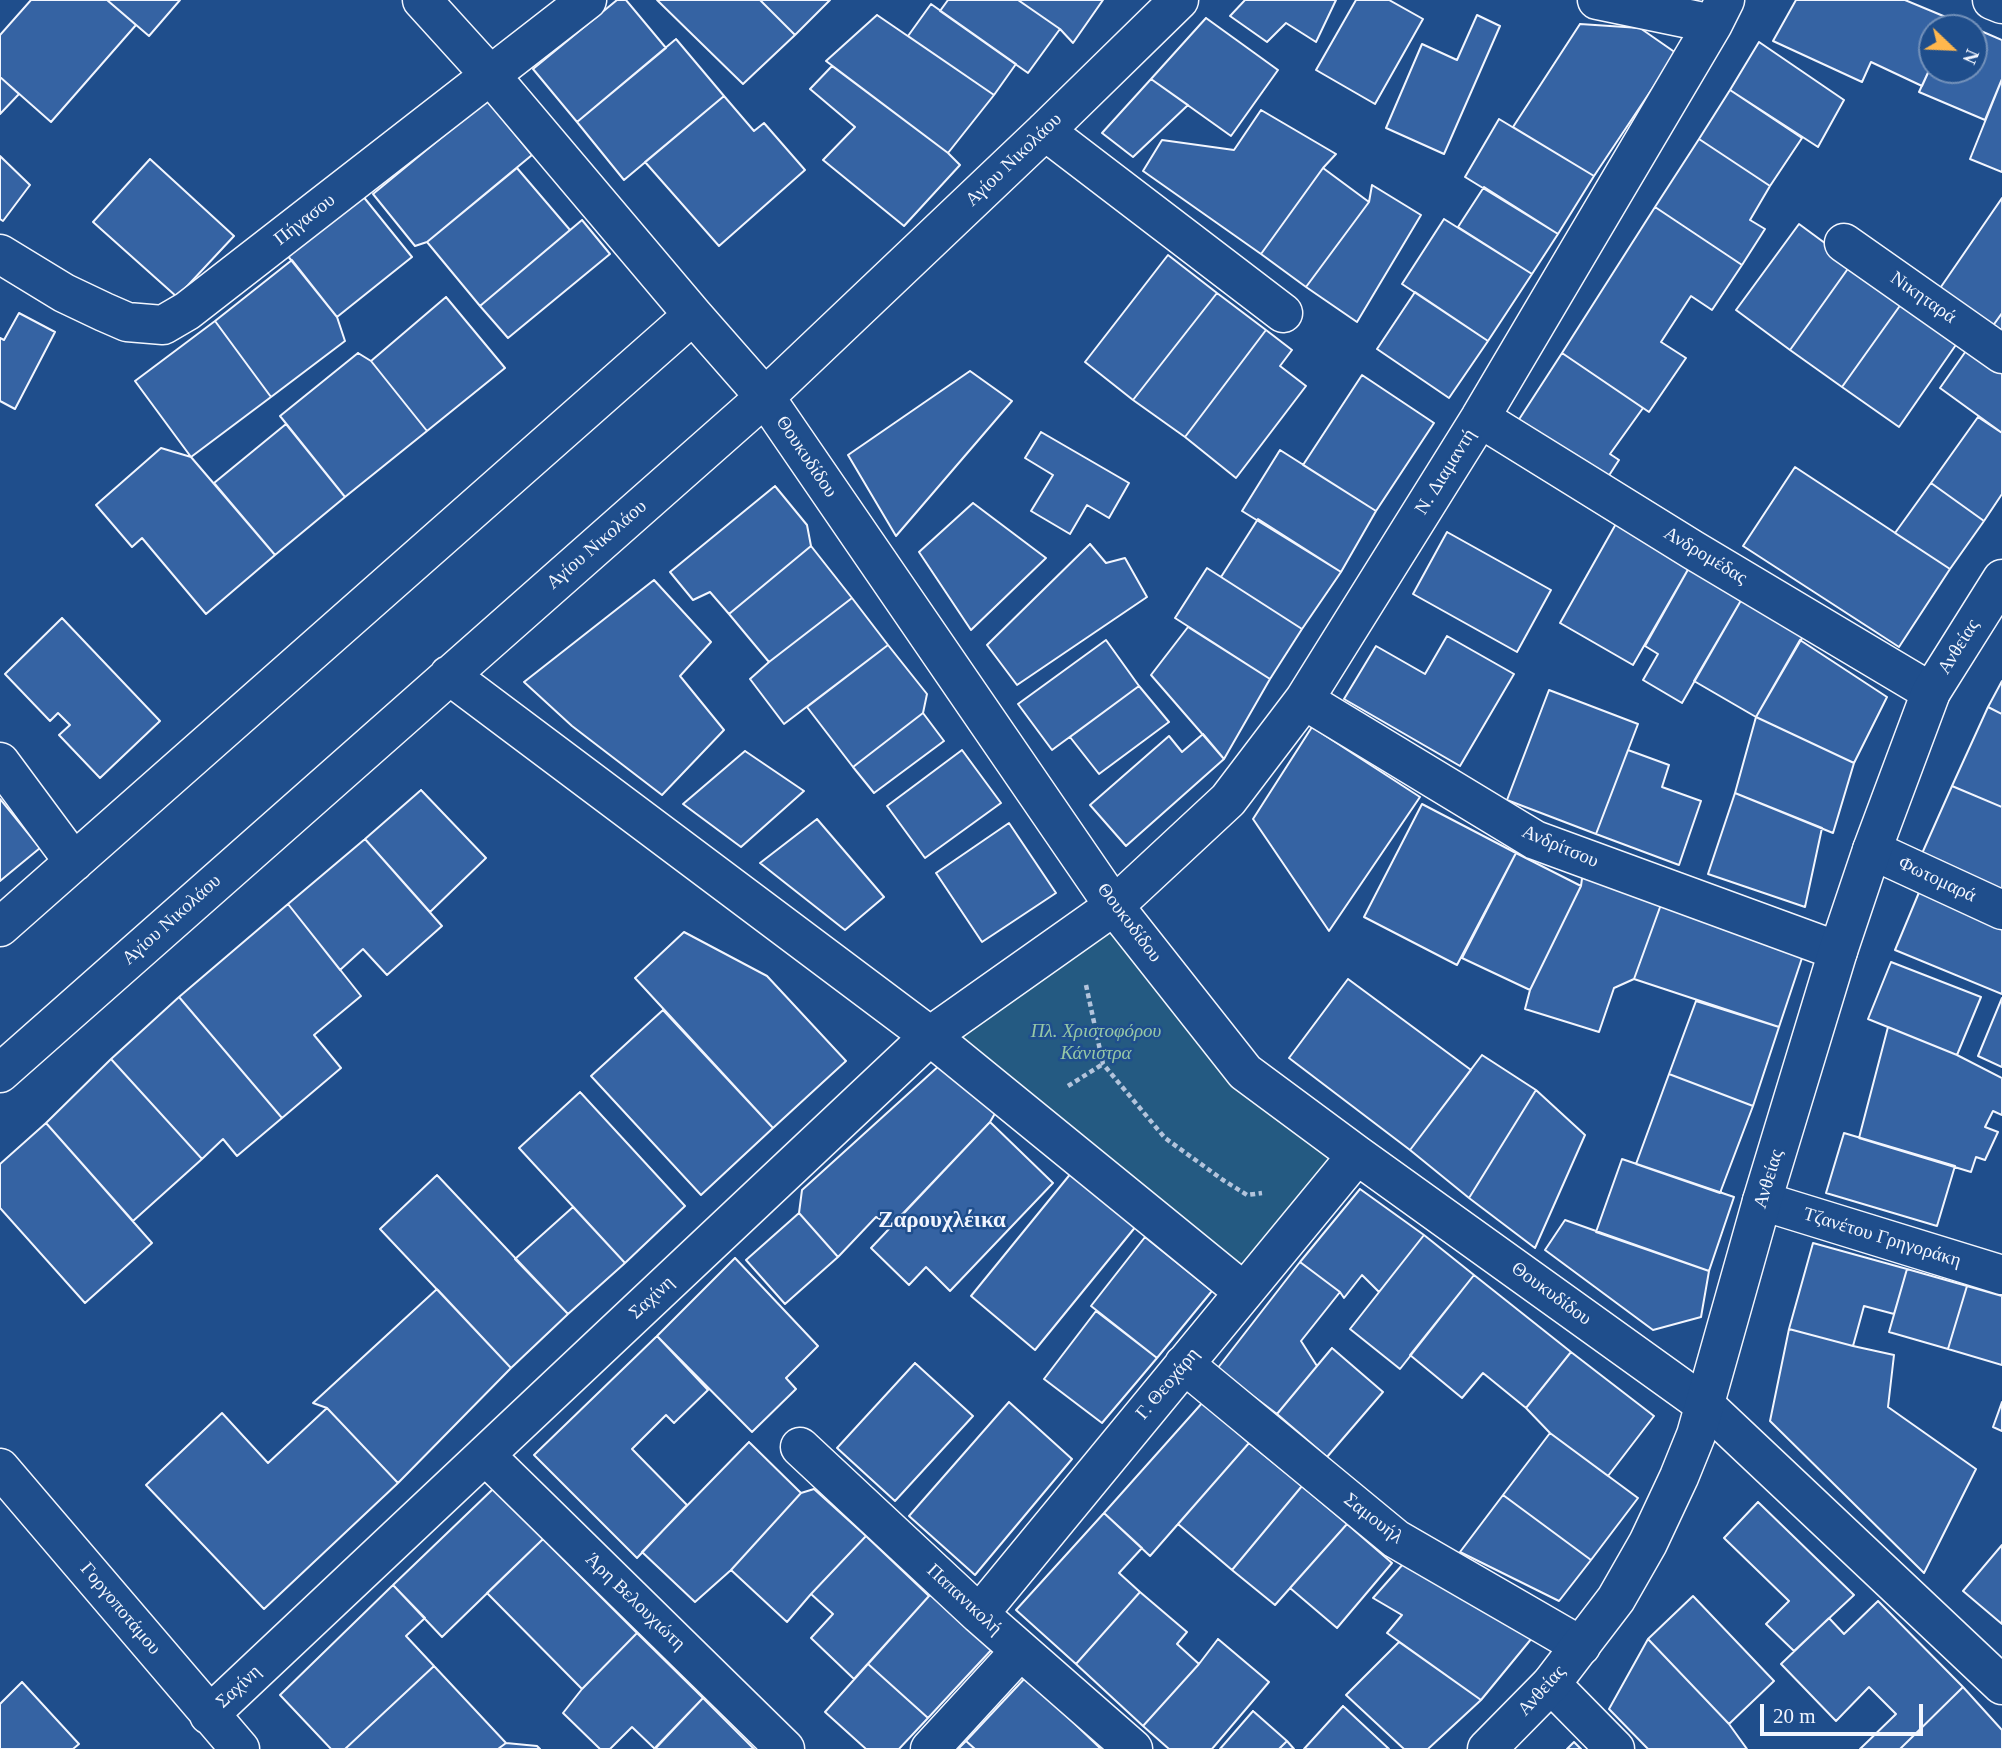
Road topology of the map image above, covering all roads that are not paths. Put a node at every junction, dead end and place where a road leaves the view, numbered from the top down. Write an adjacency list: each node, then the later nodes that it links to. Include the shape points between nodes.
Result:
1 (422, 0): 8 (street, Θουκυδίδου)
2 (587, 0): 8 (street, Πήγασου)
3 (1179, 0): 9 (street, Αγίου Νικολάου)
4 (1597, 0): 7 (street)
5 (1993, 0): 6 (street)
6 (2002, 4)
7 (1719, 12): 16 (street, Ν. Διαμαντή)
8 (491, 76): 11 (street, Πήγασου, via 187,311 163,324 127,322 64,293); 13 (street, Θουκυδίδου)
9 (1045, 131): 12 (street); 15 (street, Αγίου Νικολάου)
10 (1844, 243): 14 (street, Νικηταρά)
11 (0, 254)
12 (1283, 313)
13 (693, 315): 15 (street, Θουκυδίδου); 23 (street)
14 (2002, 354)
15 (765, 397): 18 (street, Αγίου Νικολάου); 24 (street, Θουκυδίδου)
16 (1480, 418): 19 (street, Ανδρομέδας); 20 (street, Ν. Διαμαντή)
17 (2002, 579): 19 (street, Ανθείας)
18 (449, 675): 28 (street); 29 (street, Αγίου Νικολάου)
19 (1931, 692): 22 (street, Ανθείας)
20 (1304, 700): 24 (street, Ν. Διαμαντή, via 1228,800); 27 (street, Ανδρίτσου, via 1535,841)
21 (0, 762): 23 (street)
22 (1872, 850): 25 (street, Φωτομαρά); 27 (street, Ανθείας)
23 (74, 862): 26 (street)
24 (1114, 906): 28 (street, Σαχίνη); 30 (street, Θουκυδίδου, via 1245,1072)
25 (2002, 910)
26 (0, 927)
27 (1838, 951): 31 (street, Ανθείας)
28 (930, 1036): 33 (street); 37 (street, Σαχίνη)
29 (0, 1073)
30 (1357, 1155): 33 (street, Γ. Θεοχάρη); 35 (street, Θουκυδίδου)
31 (1762, 1201): 32 (street, Τζανέτου Γρηγοράκη); 35 (street, Ανθείας)
32 (2002, 1275)
33 (1244, 1292): 34 (street, Γ. Θεοχάρη)
34 (1184, 1364): 39 (street, Γ. Θεοχάρη); 40 (street, Σαμουήλ, via 1396,1539)
35 (1705, 1405): 40 (street, Ανθείας, via 1648,1543 1616,1599); 43 (street, Θουκυδίδου)
36 (800, 1447): 39 (street, Παπανικολή)
37 (485, 1455): 44 (street, Σαχίνη); 46 (street, Άρη Βελουχιώτη)
38 (0, 1468): 44 (street, Γοργοποτάμου)
39 (979, 1614): 41 (street, Παπανικολή)
40 (1581, 1646): 42 (street, Ανθείας)
41 (1020, 1651): 47 (street); 48 (street, Παπανικολή)
42 (1551, 1684): 49 (street, Ανθείας); 50 (street)
43 (2002, 1685)
44 (209, 1715): 45 (street, Γοργοποτάμου)
45 (240, 1749)
46 (785, 1749)
47 (930, 1749)
48 (1133, 1749)
49 (1487, 1749)
50 (1615, 1749)

